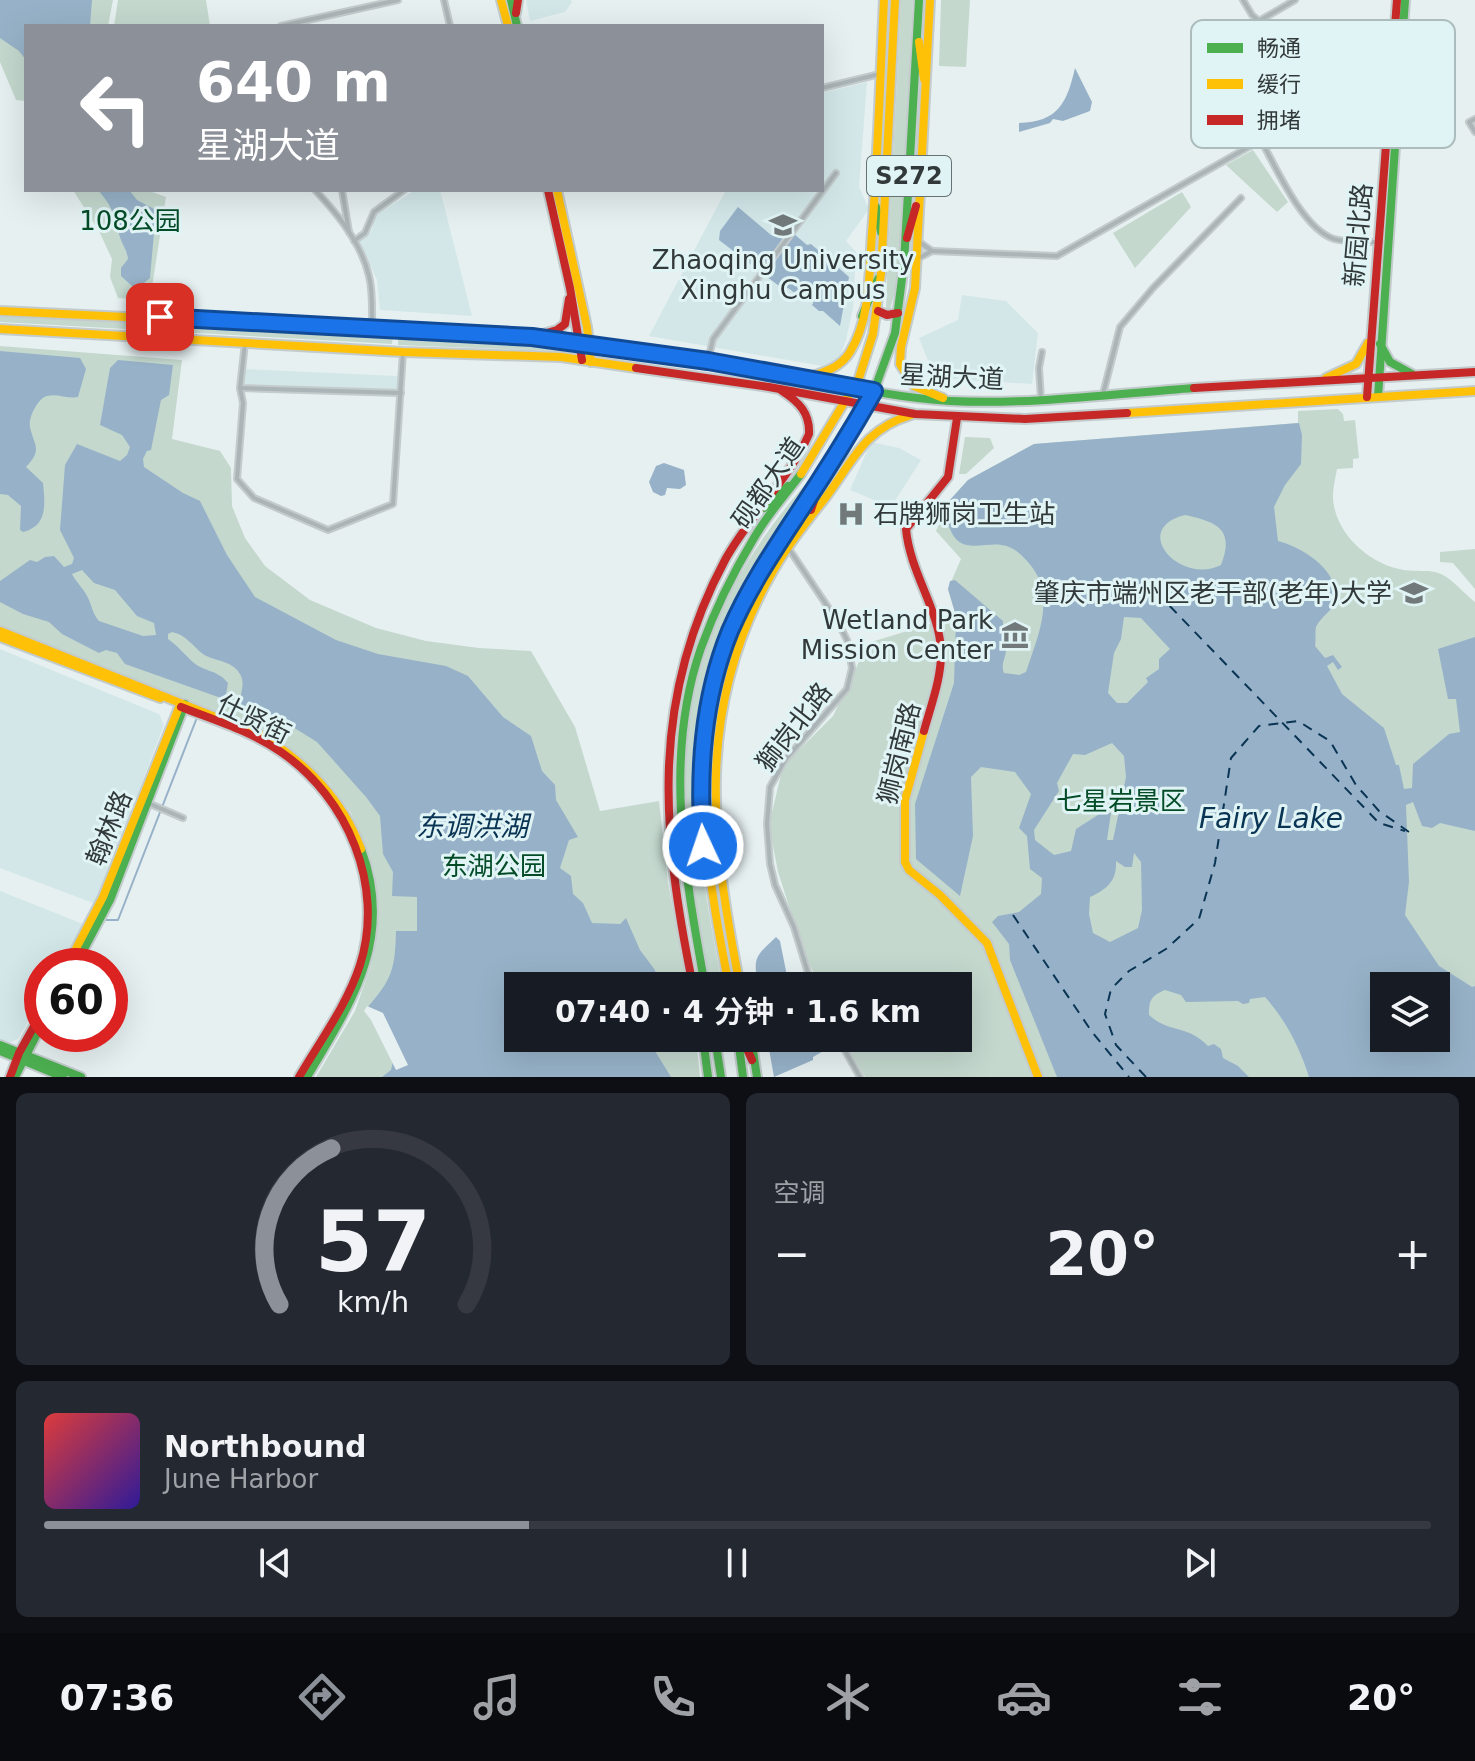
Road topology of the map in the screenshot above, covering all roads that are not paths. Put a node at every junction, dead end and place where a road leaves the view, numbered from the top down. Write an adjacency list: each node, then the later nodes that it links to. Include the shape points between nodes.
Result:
1 (398, 0): 13 (street)
2 (444, 0): 20 (street)
3 (505, 0): 18 (main road); 21 (main road)
4 (518, 0): 18 (main road)
5 (884, 0): 23 (main road)
6 (895, 0): 46 (main road, 砚都大道 / S272)
7 (919, 0): 22 (main road, 砚都大道 / S272)
8 (930, 0): 25 (main road)
9 (1243, 0): 14 (street)
10 (1295, 0): 15 (street)
11 (1397, 0): 16 (main road, 新园北路)
12 (1405, 0): 17 (main road, 新园北路)
13 (389, 1): 19 (street)
14 (1258, 20)
15 (1261, 20)
16 (1396, 20)
17 (1403, 20)
18 (516, 21)
19 (290, 24)
20 (450, 24)
21 (508, 24)
22 (918, 38): 25 (main road); 49 (main road, 砚都大道 / S272)
23 (880, 74): 24 (street); 43 (main road)
24 (824, 88)
25 (926, 94): 40 (main road)
26 (1475, 119): 27 (street, via 1469,122)
27 (1475, 132)
28 (1246, 148): 50 (street, via 1057,256)
29 (1265, 148): 48 (street, via 1315,227 1337,240)
30 (1389, 148): 48 (main road, 新园北路)
31 (1390, 148): 54 (main road, 新园北路)
32 (836, 173): 33 (street)
33 (824, 189)
34 (317, 192): 44 (street)
35 (342, 192): 42 (street)
36 (401, 192): 45 (street, via 374,212 365,233)
37 (549, 192): 53 (main road)
38 (557, 192): 53 (main road)
39 (822, 192): 70 (street, via 713,339)
40 (919, 192): 47 (main road); 49 (main road)
41 (1241, 198): 88 (street, via 1120,327)
42 (344, 199): 44 (street); 45 (street)
43 (875, 200): 46 (main road); 58 (main road)
44 (332, 207): 45 (street)
45 (352, 240): 60 (street, via 368,272)
46 (883, 241): 52 (main road, 砚都大道 / S272)
47 (918, 241): 50 (street); 51 (main road)
48 (1378, 242): 54 (main road, 新园北路)
49 (905, 245): 57 (main road, 砚都大道 / S272)
50 (932, 251): 51 (street)
51 (917, 259): 92 (main road, via 900,364 914,386)
52 (881, 274): 56 (main road, 砚都大道 / S272); 58 (main road)
53 (574, 287): 61 (main road, via 565,324); 64 (main road); 65 (main road)
54 (1378, 298): 62 (main road, 新园北路); 66 (main road, 新园北路)
55 (0, 311): 60 (main road, 星湖大道)
56 (878, 311): 57 (main road); 80 (main road, 砚都大道 / S272)
57 (898, 313): 84 (main road, 砚都大道 / S272)
58 (862, 316): 76 (main road, via 846,358)
59 (0, 329): 63 (main road, 星湖大道)
60 (372, 329): 61 (main road, 星湖大道)
61 (532, 337): 64 (main road, 星湖大道)
62 (1369, 340): 77 (main road, 新园北路); 78 (main road, via 1356,364)
63 (245, 343): 67 (main road, 星湖大道); 82 (street)
64 (580, 343): 65 (main road, 星湖大道); 69 (main road)
65 (590, 344): 69 (main road); 70 (main road, 星湖大道)
66 (1380, 344): 74 (main road, via 1390,362); 75 (main road, 新园北路)
67 (403, 352): 69 (main road, 星湖大道); 86 (street)
68 (1042, 352): 91 (street)
69 (587, 361): 81 (main road, 星湖大道)
70 (708, 361): 71 (main road, 星湖大道)
71 (769, 371): 76 (main road, 星湖大道); 81 (main road)
72 (1475, 372): 73 (main road, 星湖大道)
73 (1440, 374): 74 (main road, 星湖大道); 87 (main road)
74 (1415, 375): 75 (main road, 星湖大道)
75 (1378, 376): 77 (main road, 星湖大道); 90 (main road, 新园北路)
76 (808, 377): 80 (main road, 星湖大道)
77 (1367, 377): 78 (main road, 星湖大道); 89 (main road, 新园北路)
78 (1324, 379): 79 (main road, 星湖大道)
79 (1244, 385): 88 (main road, 星湖大道); 94 (main road)
80 (854, 386): 84 (main road, 星湖大道); 93 (main road, 砚都大道 / S272)
81 (769, 387): 83 (main road, 星湖大道)
82 (240, 388): 86 (street); 86 (street, via 237,479 254,498 328,530 393,504)
83 (782, 391): 93 (main road, 星湖大道); 101 (main road, via 806,412 809,434)
84 (874, 391): 92 (main road, 星湖大道); 95 (main road, 砚都大道 / S272)
85 (1475, 391): 87 (main road, 星湖大道)
86 (401, 393)
87 (1440, 393): 90 (main road, 星湖大道)
88 (1103, 395): 91 (main road, 星湖大道)
89 (1367, 397): 90 (main road, 星湖大道); 94 (main road, 星湖大道)
90 (1378, 397)
91 (1041, 399): 92 (main road, 星湖大道)
92 (951, 401): 97 (main road, via 945,408)
93 (845, 402): 95 (main road, 星湖大道); 98 (main road, 砚都大道 / S272)
94 (1246, 404): 97 (main road, 星湖大道, via 1025,419)
95 (865, 405): 96 (main road, 星湖大道); 99 (main road, 砚都大道 / S272)
96 (915, 414): 97 (main road, 星湖大道); 102 (main road, via 888,422 867,437)
97 (953, 418): 137 (main road, 狮岗南路, via 948,477 906,529 908,553 938,624 943,653 905,800 903,853 909,870 987,943)
98 (804, 469): 99 (main road); 100 (main road, 砚都大道 / S272)
99 (822, 476): 102 (main road); 105 (main road, 砚都大道 / S272)
100 (794, 481): 101 (main road); 113 (main road, 砚都大道 / S272, via 720,596 684,713 680,827)
101 (757, 514): 112 (main road, via 739,536 706,599 682,666 670,723 668,822)
102 (807, 521): 103 (main road)
103 (789, 549): 104 (main road); 116 (street, 獅岗北路, via 838,622 852,668 847,689 785,760 770,787 770,864)
104 (769, 578): 105 (main road); 115 (main road, via 725,689 713,762 715,846)
105 (743, 604): 114 (main road, 砚都大道 / S272, via 711,693 700,775 703,846)
106 (0, 634): 107 (main road, 仕贤街)
107 (182, 705): 108 (main road, 翰林路); 131 (main road, 仕贤街, via 302,767 338,810 359,855 367,909 361,961 350,991); 132 (main road, via 263,736 305,763 342,806 364,854 373,908 367,962 355,995)
108 (148, 803): 109 (street); 110 (main road, 翰林路); 111 (main road, 翰林路, via 110,900)
109 (183, 818)
110 (76, 948)
111 (85, 948)
112 (690, 972)
113 (702, 972)
114 (726, 972)
115 (738, 972)
116 (808, 972)
117 (0, 1048): 126 (main road)
118 (24, 1049): 126 (main road)
119 (24, 1051): 126 (main road)
120 (705, 1052): 133 (main road)
121 (717, 1052): 134 (main road)
122 (741, 1052): 135 (main road)
123 (747, 1052): 127 (main road)
124 (753, 1052): 127 (main road)
125 (846, 1052): 136 (street)
126 (20, 1057): 128 (main road); 129 (main road); 130 (main road)
127 (757, 1074)
128 (13, 1077)
129 (63, 1077)
130 (81, 1077)
131 (299, 1077)
132 (307, 1077)
133 (708, 1077)
134 (721, 1077)
135 (743, 1077)
136 (860, 1077)
137 (1038, 1077)

